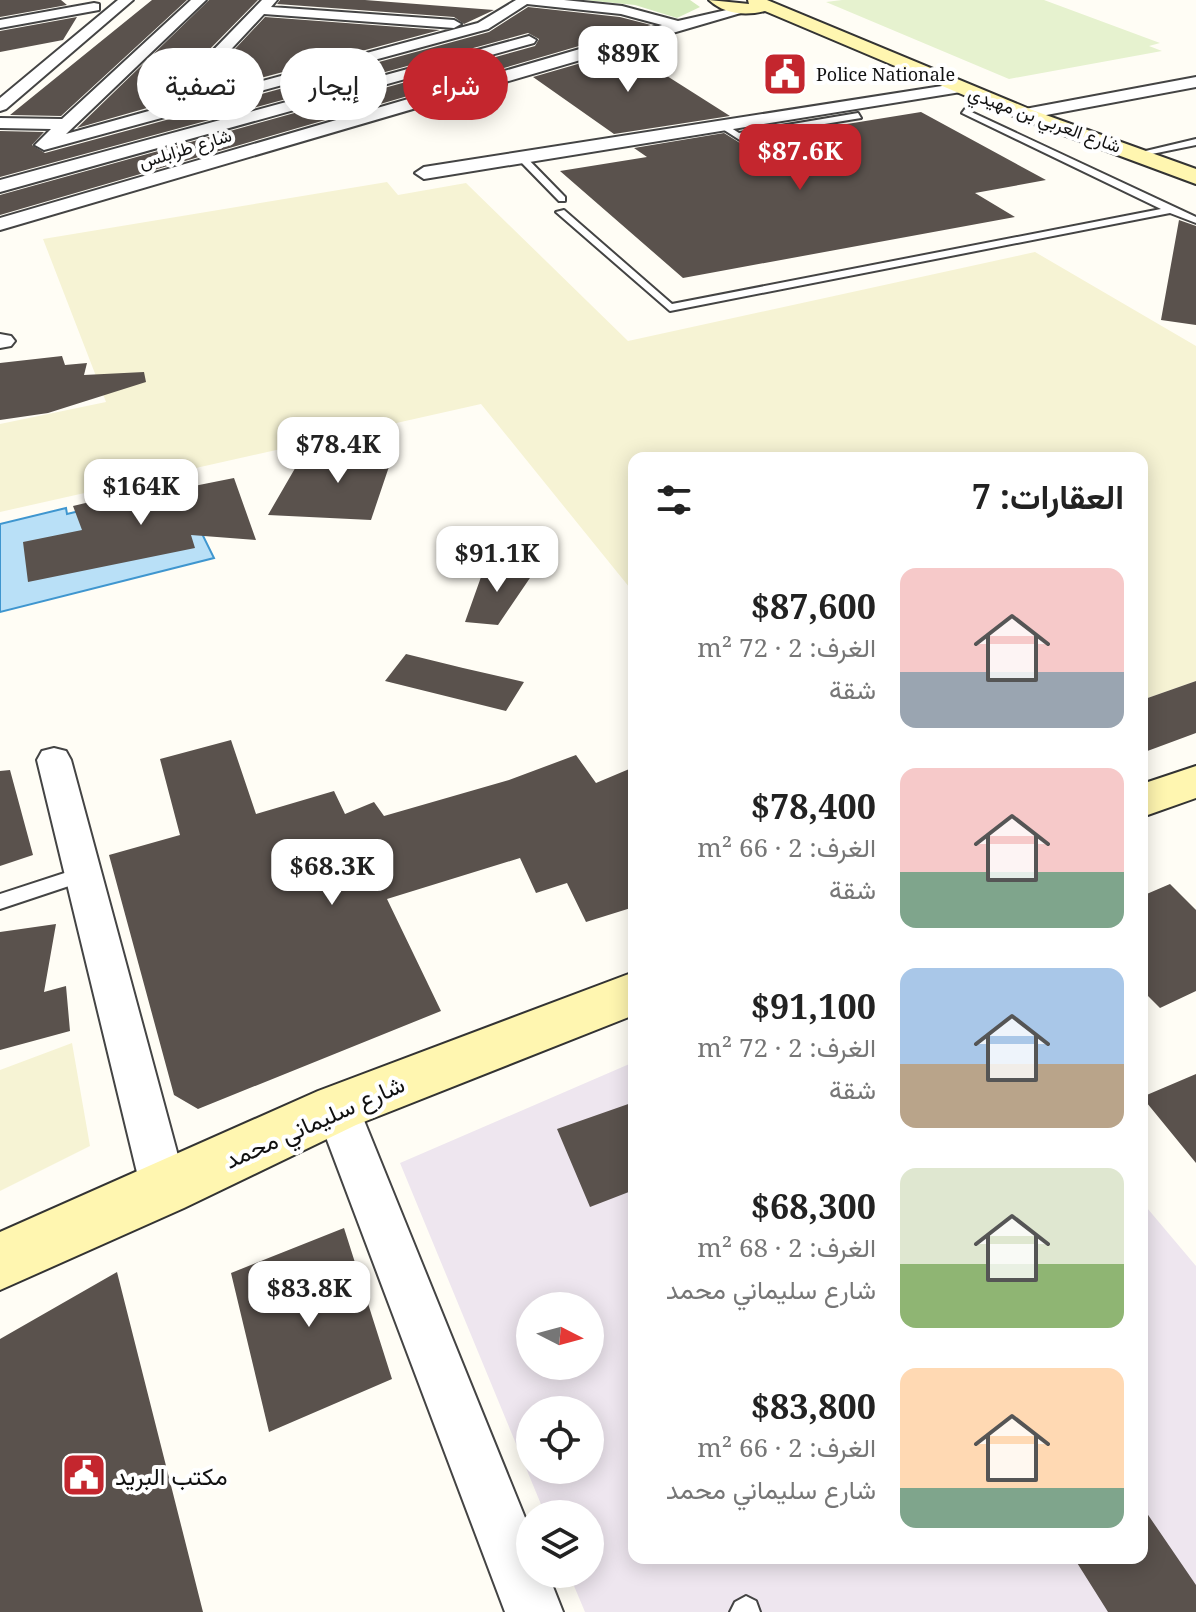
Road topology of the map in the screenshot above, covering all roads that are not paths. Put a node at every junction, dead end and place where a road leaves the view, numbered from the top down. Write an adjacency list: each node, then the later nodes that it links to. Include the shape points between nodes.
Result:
1 (126, 0): 6 (street)
2 (199, 0): 11 (street)
3 (524, 0): 8 (street, via 622,10); 9 (street)
4 (265, 5): 9 (street); 13 (street)
5 (744, 5): 8 (street, شارع طرابلس); 17 (street, شارع العربي بن مهيدي, via 806,22)
6 (95, 7): 7 (street); 10 (street)
7 (0, 24)
8 (678, 25): 28 (street, شارع طرابلس)
9 (483, 26): 14 (street, via 529,40); 16 (street)
10 (87, 33): 11 (street); 18 (street)
11 (163, 34): 12 (street); 27 (street)
12 (192, 34)
13 (216, 48)
14 (387, 79)
15 (1196, 82): 22 (street)
16 (264, 85)
17 (961, 88): 22 (street, شارع العربي بن مهيدي); 29 (street)
18 (8, 95): 19 (street)
19 (0, 106)
20 (280, 108): 38 (street)
21 (965, 111): 40 (lane)
22 (1025, 114): 32 (street, شارع العربي بن مهيدي)
23 (858, 116): 30 (lane)
24 (140, 120): 33 (street)
25 (322, 120): 28 (street)
26 (0, 123): 27 (street)
27 (67, 124): 33 (street)
28 (334, 125): 43 (street, شارع طرابلس)
29 (722, 126): 30 (lane); 35 (street)
30 (738, 136): 34 (lane)
31 (1196, 142): 32 (lane)
32 (1137, 154): 37 (street, شارع العربي بن مهيدي)
33 (33, 155): 38 (street)
34 (768, 155)
35 (521, 157): 36 (street); 39 (lane)
36 (424, 173)
37 (1196, 177)
38 (0, 186)
39 (562, 199)
40 (1171, 210): 41 (lane, via 670,308); 42 (lane)
41 (561, 212)
42 (1196, 220)
43 (0, 224)
44 (54, 760): 47 (street)
45 (1195, 782): 46 (street)
46 (1148, 799)
47 (83, 874): 48 (lane); 51 (street)
48 (0, 902)
49 (628, 995): 50 (street, شارع سليماني محمد)
50 (337, 1108): 51 (street, شارع سليماني محمد); 53 (street)
51 (164, 1189): 52 (street, شارع سليماني محمد)
52 (0, 1261)
53 (534, 1612)

